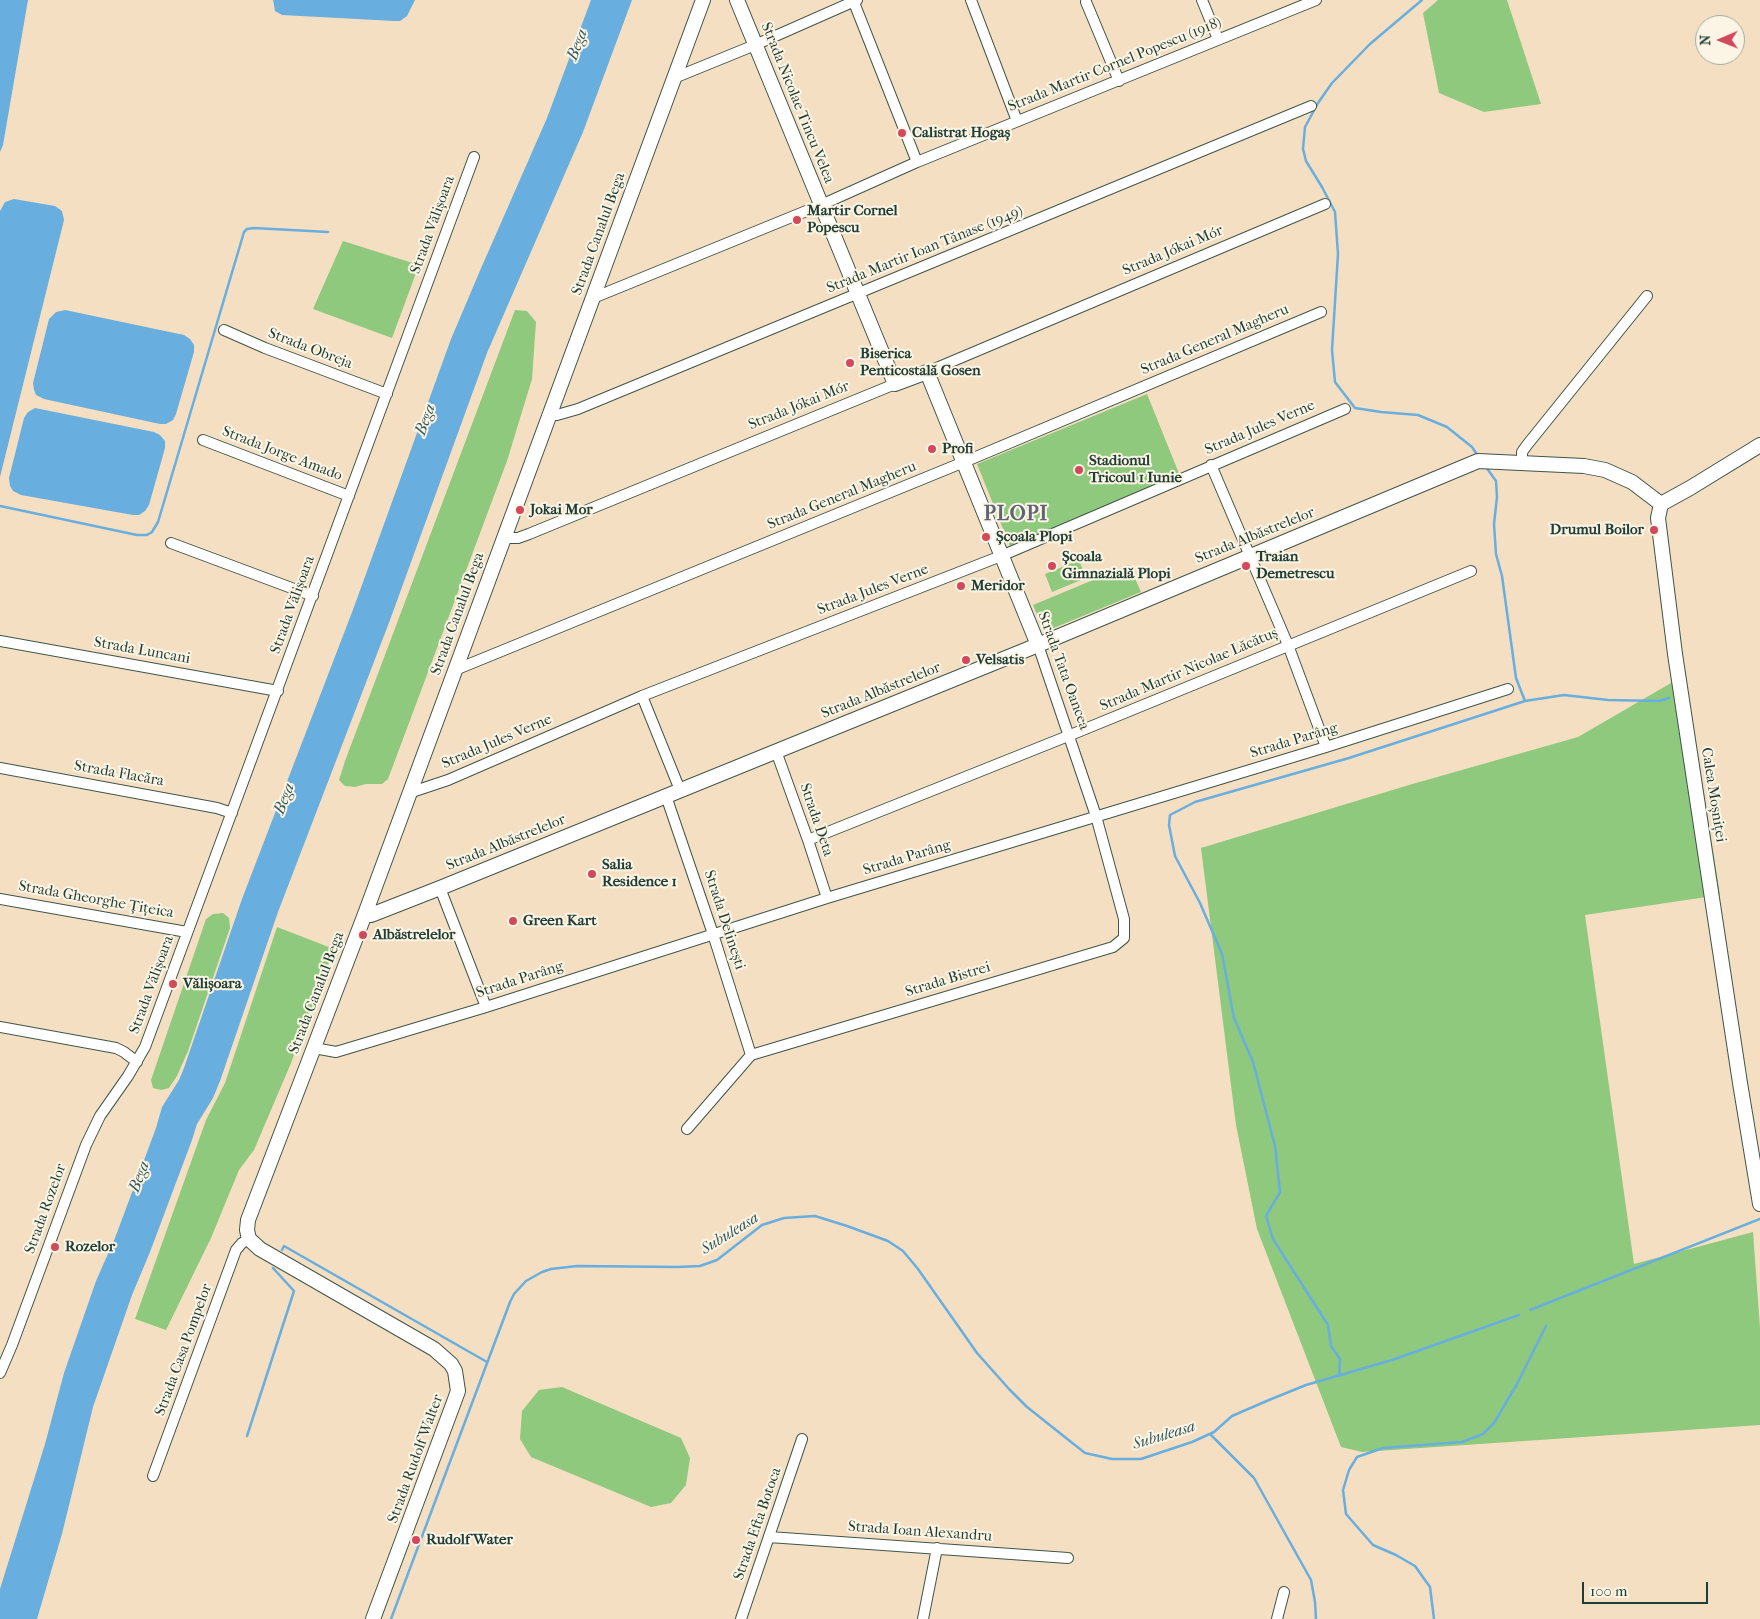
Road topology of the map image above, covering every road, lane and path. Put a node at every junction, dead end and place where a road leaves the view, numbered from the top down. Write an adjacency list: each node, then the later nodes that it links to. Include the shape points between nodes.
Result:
1 (703, 0): 10 (street, Strada Canalul Bega)
2 (737, 0): 9 (street, Strada Nicolae Tincu Velea)
3 (854, 0): 9 (street); 15 (street)
4 (971, 0): 13 (street)
5 (1202, 0): 8 (street)
6 (1316, 0): 8 (street, Strada Martir Cornel Popescu (1918))
7 (1086, 2): 11 (street)
8 (1218, 39): 11 (street, Strada Martir Cornel Popescu (1918))
9 (755, 45): 10 (street); 17 (street, Strada Nicolae Tincu Velea)
10 (674, 78): 20 (street, Strada Canalul Bega)
11 (1119, 81): 13 (street, Strada Martir Cornel Popescu (1918))
12 (1310, 106): 18 (street, Strada Martir Ioan Tănase (1949))
13 (1017, 121): 15 (street, Strada Martir Cornel Popescu (1918))
14 (474, 157): 25 (street, Strada Vălișoara)
15 (917, 162): 17 (street, Strada Martir Cornel Popescu (1918))
16 (1325, 204): 23 (street, Strada Jókai Mór)
17 (821, 205): 18 (street, Strada Nicolae Tincu Velea); 20 (street, Strada Martir Cornel Popescu (1918))
18 (858, 294): 24 (street, Strada Nicolae Tincu Velea); 27 (street, Strada Martir Ioan Tănase (1949), via 578,409 557,416)
19 (1647, 296): 31 (street, via 1527,445 1522,452)
20 (593, 298): 27 (street, Strada Canalul Bega)
21 (1321, 312): 30 (street, Strada General Magheru)
22 (224, 330): 25 (street, Strada Obreja)
23 (926, 372): 24 (street, Strada Jókai Mór); 30 (street, Strada Tata Oancea)
24 (895, 384): 35 (street, Strada Jókai Mór, via 529,534)
25 (387, 394): 33 (street, Strada Vălișoara)
26 (1345, 408): 32 (street, Strada Jules Verne)
27 (549, 415): 35 (street, Strada Canalul Bega)
28 (203, 440): 33 (street, Strada Jorge Amado)
29 (1760, 445): 34 (street)
30 (964, 462): 37 (street, Strada Tata Oancea); 44 (street, Strada General Magheru)
31 (1522, 464): 34 (street, Strada Albăstrelelor, via 1605,470 1632,482); 38 (street, Strada Albăstrelelor, via 1478,461)
32 (1211, 465): 37 (street, Strada Jules Verne); 38 (street)
33 (350, 496): 40 (street, Strada Vălișoara)
34 (1661, 504): 70 (street, Calea Moșniței, via 1659,529 1675,654)
35 (504, 538): 44 (street, Strada Canalul Bega)
36 (171, 543): 40 (street)
37 (1001, 556): 42 (street, Strada Tata Oancea); 47 (street, Strada Jules Verne)
38 (1250, 556): 42 (street, Strada Albăstrelelor); 43 (street)
39 (1471, 571): 43 (street, Strada Martir Nicolae Lăcătuș)
40 (313, 596): 46 (street, Strada Vălișoara)
41 (0, 641): 46 (street, Strada Luncani)
42 (1038, 645): 48 (street, Strada Tata Oancea); 50 (street, Strada Albăstrelelor)
43 (1288, 645): 48 (street, Strada Martir Nicolae Lăcătuș); 49 (street)
44 (455, 670): 53 (street, Strada Canalul Bega)
45 (1508, 689): 49 (street, Strada Parâng)
46 (278, 691): 55 (street, Strada Vălișoara)
47 (642, 696): 52 (street); 53 (street, Strada Jules Verne, via 448,780)
48 (1068, 736): 56 (street, Strada Tata Oancea); 57 (street, Strada Martir Nicolae Lăcătuș)
49 (1326, 747): 56 (street, Strada Parâng)
50 (776, 751): 52 (street, Strada Albăstrelelor); 57 (street, Strada Deta)
51 (0, 768): 55 (street, Strada Flacăra)
52 (680, 790): 54 (street, Strada Albăstrelelor)
53 (409, 793): 61 (street, Strada Canalul Bega)
54 (666, 796): 58 (street, Strada Albăstrelelor); 63 (street, Strada Delinești)
55 (232, 812): 62 (street, Strada Vălișoara)
56 (1096, 816): 59 (street, Strada Parâng); 67 (street, Strada Bistrei, via 1124,919 1124,938 1119,943)
57 (808, 840): 59 (street, Strada Deta)
58 (440, 888): 61 (street, Strada Albăstrelelor, via 372,915); 64 (street)
59 (826, 898): 63 (street, Strada Parâng)
60 (0, 899): 62 (street, Strada Gheorghe Țițeica)
61 (365, 914): 66 (street, Strada Canalul Bega)
62 (187, 932): 68 (street, Strada Vălișoara)
63 (713, 934): 64 (street, Strada Parâng); 67 (street, Strada Delinești)
64 (486, 1007): 66 (street, Strada Parâng, via 336,1052)
65 (0, 1027): 68 (street, via 116,1048)
66 (314, 1048): 71 (street, Strada Canalul Bega, via 248,1220 246,1230)
67 (751, 1055): 69 (street)
68 (137, 1062): 72 (street, Strada Rozelor, via 100,1116 86,1145)
69 (687, 1129)
70 (1760, 1204)
71 (249, 1239): 74 (street, Strada Casa Pompelor, via 236,1250); 79 (street, Strada Rudolf Walter, via 260,1249 434,1349 455,1371 458,1391)
72 (0, 1373)
73 (802, 1438): 75 (street, Strada Efta Botoca)
74 (153, 1476)
75 (769, 1537): 76 (street, Strada Ioan Alexandru); 80 (street, Strada Efta Botoca)
76 (937, 1548): 77 (street, Strada Ioan Alexandru); 81 (street)
77 (1068, 1558)
78 (1284, 1592): 82 (street)
79 (373, 1619)
80 (741, 1619)
81 (923, 1619)
82 (1277, 1619)

